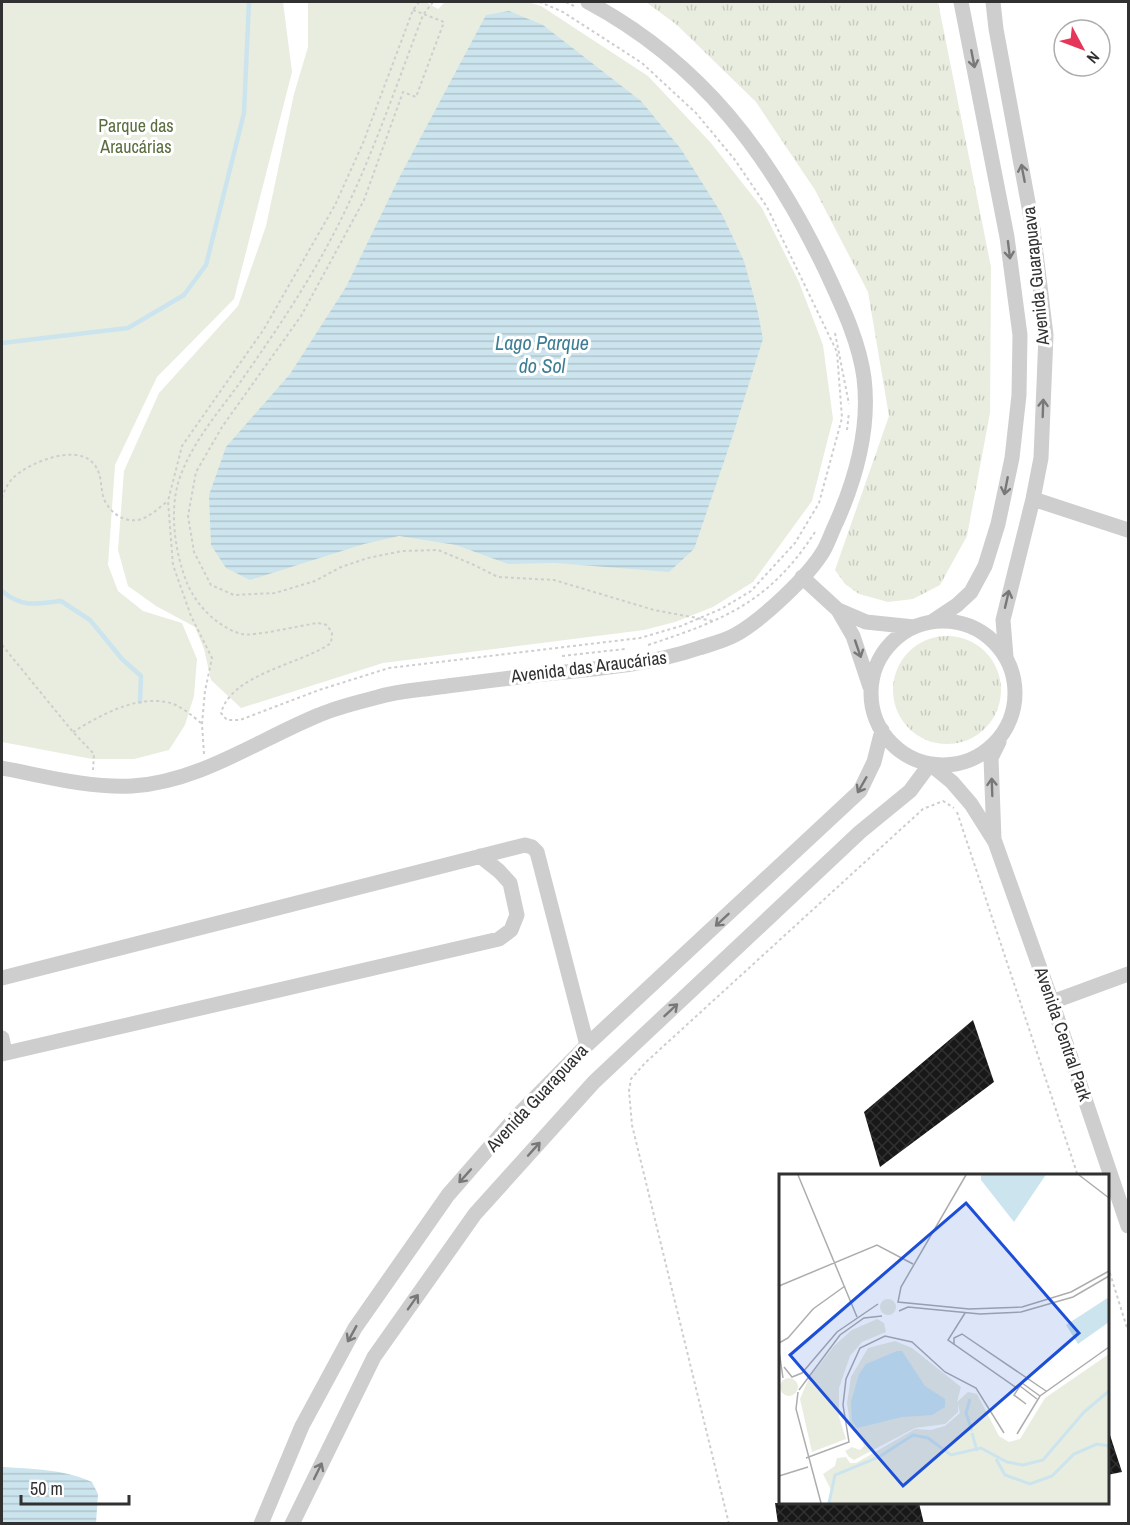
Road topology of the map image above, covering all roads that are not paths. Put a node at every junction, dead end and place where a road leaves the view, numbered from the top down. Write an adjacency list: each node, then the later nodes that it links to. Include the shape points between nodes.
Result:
1 (961, 2): 8 (street, Avenida Guarapuava, one-way to 8, via 1007,237 1020,335 1019,396 1012,458 985,566 971,592)
2 (993, 2): 4 (street, Avenida Guarapuava, one-way to 2, via 1041,458 1046,335 1033,229)
3 (582, 4): 6 (street, Avenida das Araucárias, via 610,13 661,50 704,87 740,128 775,176 839,299 864,378 861,451 823,552)
4 (1033, 499): 5 (street); 10 (street, Avenida Guarapuava, one-way to 4, via 1003,620)
5 (1128, 530)
6 (802, 576): 7 (street); 15 (street, Avenida das Araucárias, via 778,604 734,635 673,657 621,667 384,695 322,713 205,768 169,780 132,786 80,783)
7 (838, 610): 9 (street, via 866,622); 11 (street, one-way to 11, via 853,636)
8 (933, 621): 9 (street); 10 (street, via 954,621 975,628 993,640)
9 (914, 627): 11 (street, via 884,652)
10 (1006, 657): 13 (street, via 1014,676 1015,696)
11 (871, 690): 12 (street)
12 (882, 730): 14 (street, via 894,746); 22 (street, Avenida Guarapuava, one-way to 22, via 874,762 860,791)
13 (1002, 734): 14 (street, via 988,749 970,759); 16 (street, one-way to 13, via 991,758)
14 (930, 764): 16 (street, via 971,804); 26 (street, Avenida Guarapuava, one-way to 14, via 374,1357 475,1214 594,1082 860,832 910,791)
15 (2, 768)
16 (995, 842): 20 (street, Avenida Central Park)
17 (480, 856): 19 (street); 22 (street, via 525,845 537,852); 23 (street, via 510,883 517,915 511,930 499,939)
18 (1128, 974): 20 (street)
19 (2, 978)
20 (1053, 1002): 24 (street, Avenida Central Park)
21 (2, 1038): 23 (street)
22 (586, 1045): 25 (street, Avenida Guarapuava, one-way to 25, via 448,1195 355,1328 302,1426)
23 (3, 1054)
24 (1128, 1226)
25 (261, 1524)
26 (292, 1524)

